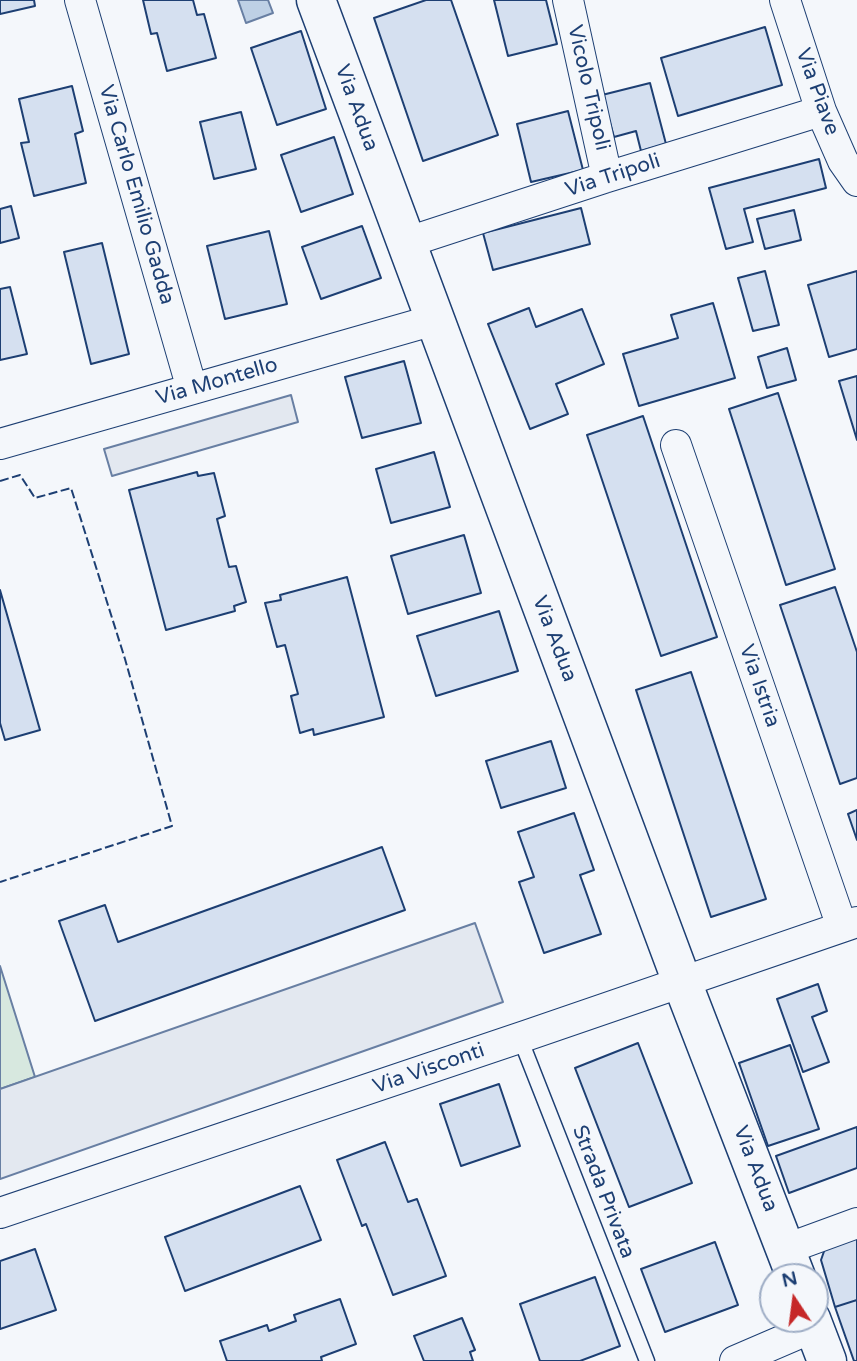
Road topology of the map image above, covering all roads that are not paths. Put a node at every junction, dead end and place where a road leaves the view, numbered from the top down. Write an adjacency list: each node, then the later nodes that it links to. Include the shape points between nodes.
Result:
1 (80, 0): 10 (street, Via Carlo Emilio Gadda)
2 (316, 0): 8 (street, Via Adua)
3 (568, 0): 6 (street, Vicolo Tripoli)
4 (785, 0): 5 (street, Via Piave)
5 (821, 111): 6 (street, Via Tripoli); 7 (street, Via Piave, via 843,162)
6 (607, 177): 8 (street, Via Tripoli)
7 (857, 181)
8 (405, 243): 9 (street, Via Adua)
9 (434, 320): 10 (street, Via Montello); 14 (street, Via Adua)
10 (192, 389): 11 (street, Via Montello)
11 (0, 444)
12 (676, 445): 13 (street, Via Istria)
13 (850, 924): 14 (street, Via Visconti)
14 (682, 982): 15 (street, Via Visconti); 18 (street, Via Adua)
15 (520, 1038): 16 (street, Via Visconti); 20 (lane, Strada Privata)
16 (0, 1213)
17 (857, 1223): 18 (street)
18 (791, 1263)
19 (818, 1336): 21 (street)
20 (647, 1361)
21 (735, 1361)

